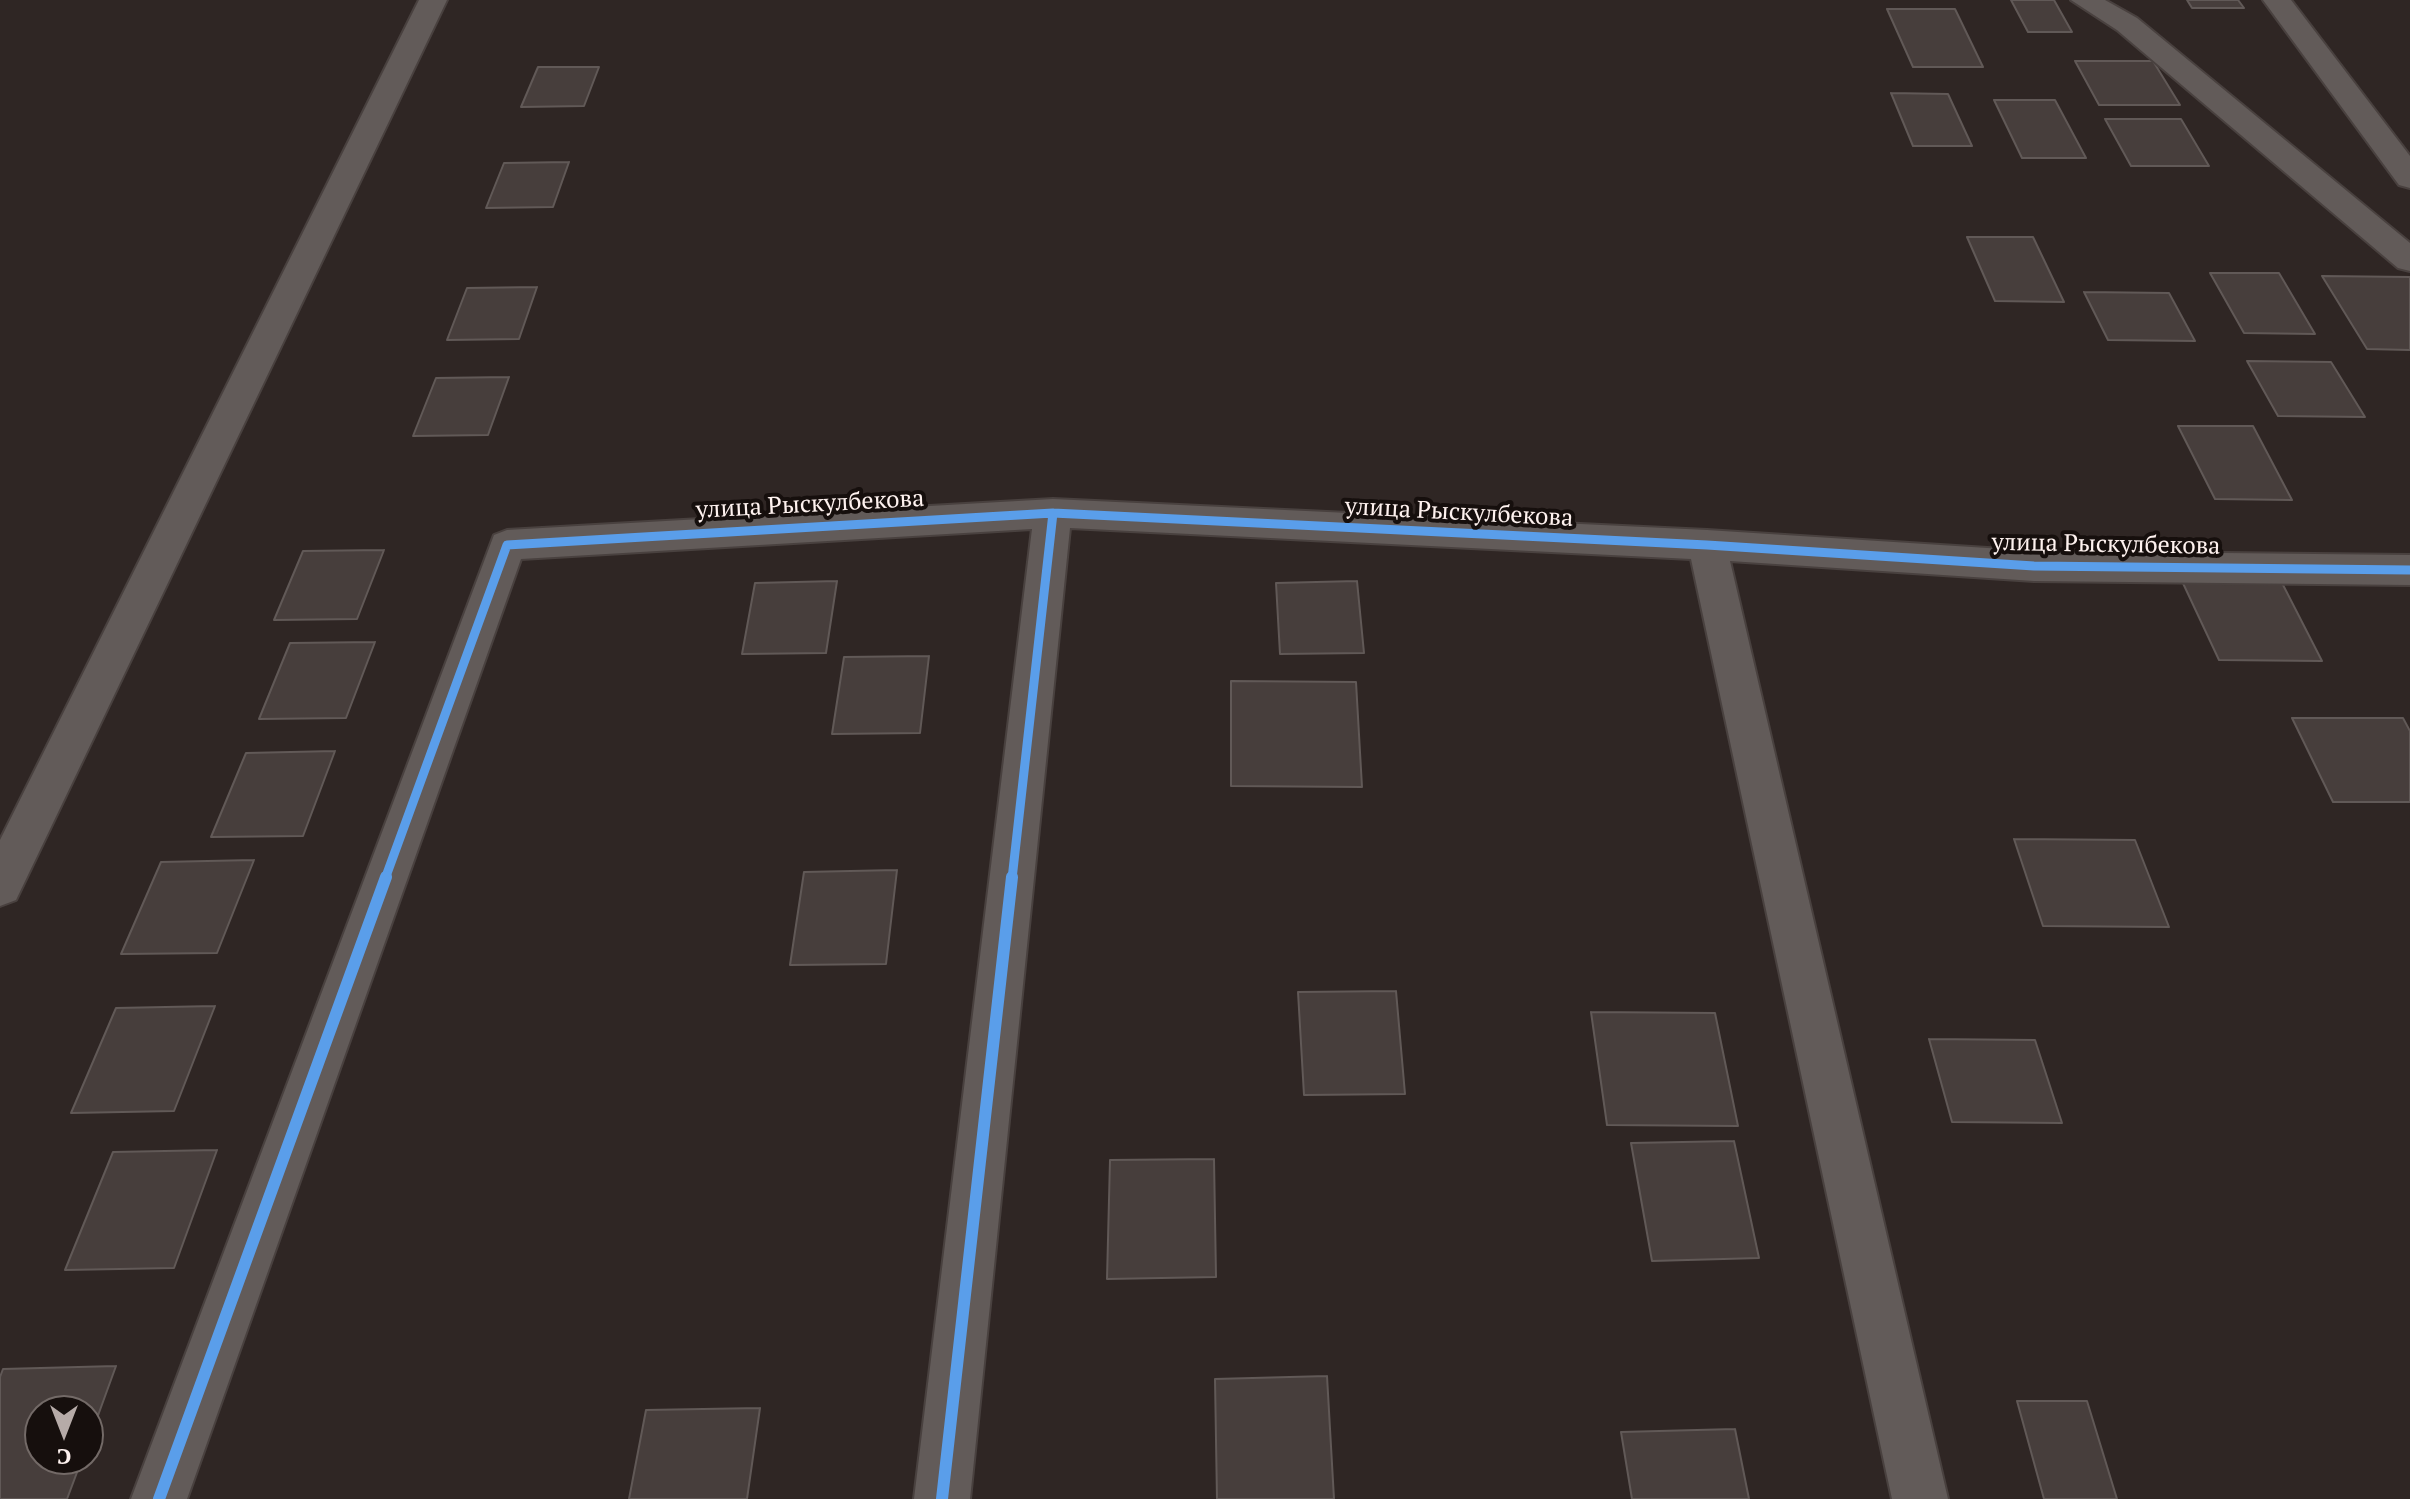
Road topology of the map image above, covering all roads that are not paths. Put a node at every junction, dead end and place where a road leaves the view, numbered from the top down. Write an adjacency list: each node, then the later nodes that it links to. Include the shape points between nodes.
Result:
1 (433, 0): 9 (street)
2 (2085, 0): 5 (street, via 2127,24)
3 (2277, 0): 4 (street)
4 (2410, 178)
5 (2410, 260)
6 (1053, 513): 7 (street, улица Рыскулбекова); 10 (street, улица Рыскулбекова, via 507,545); 11 (street)
7 (1707, 545): 8 (street, улица Рыскулбекова, via 2034,566); 12 (street)
8 (2408, 574)
9 (0, 886)
10 (159, 1499)
11 (942, 1499)
12 (1920, 1499)

